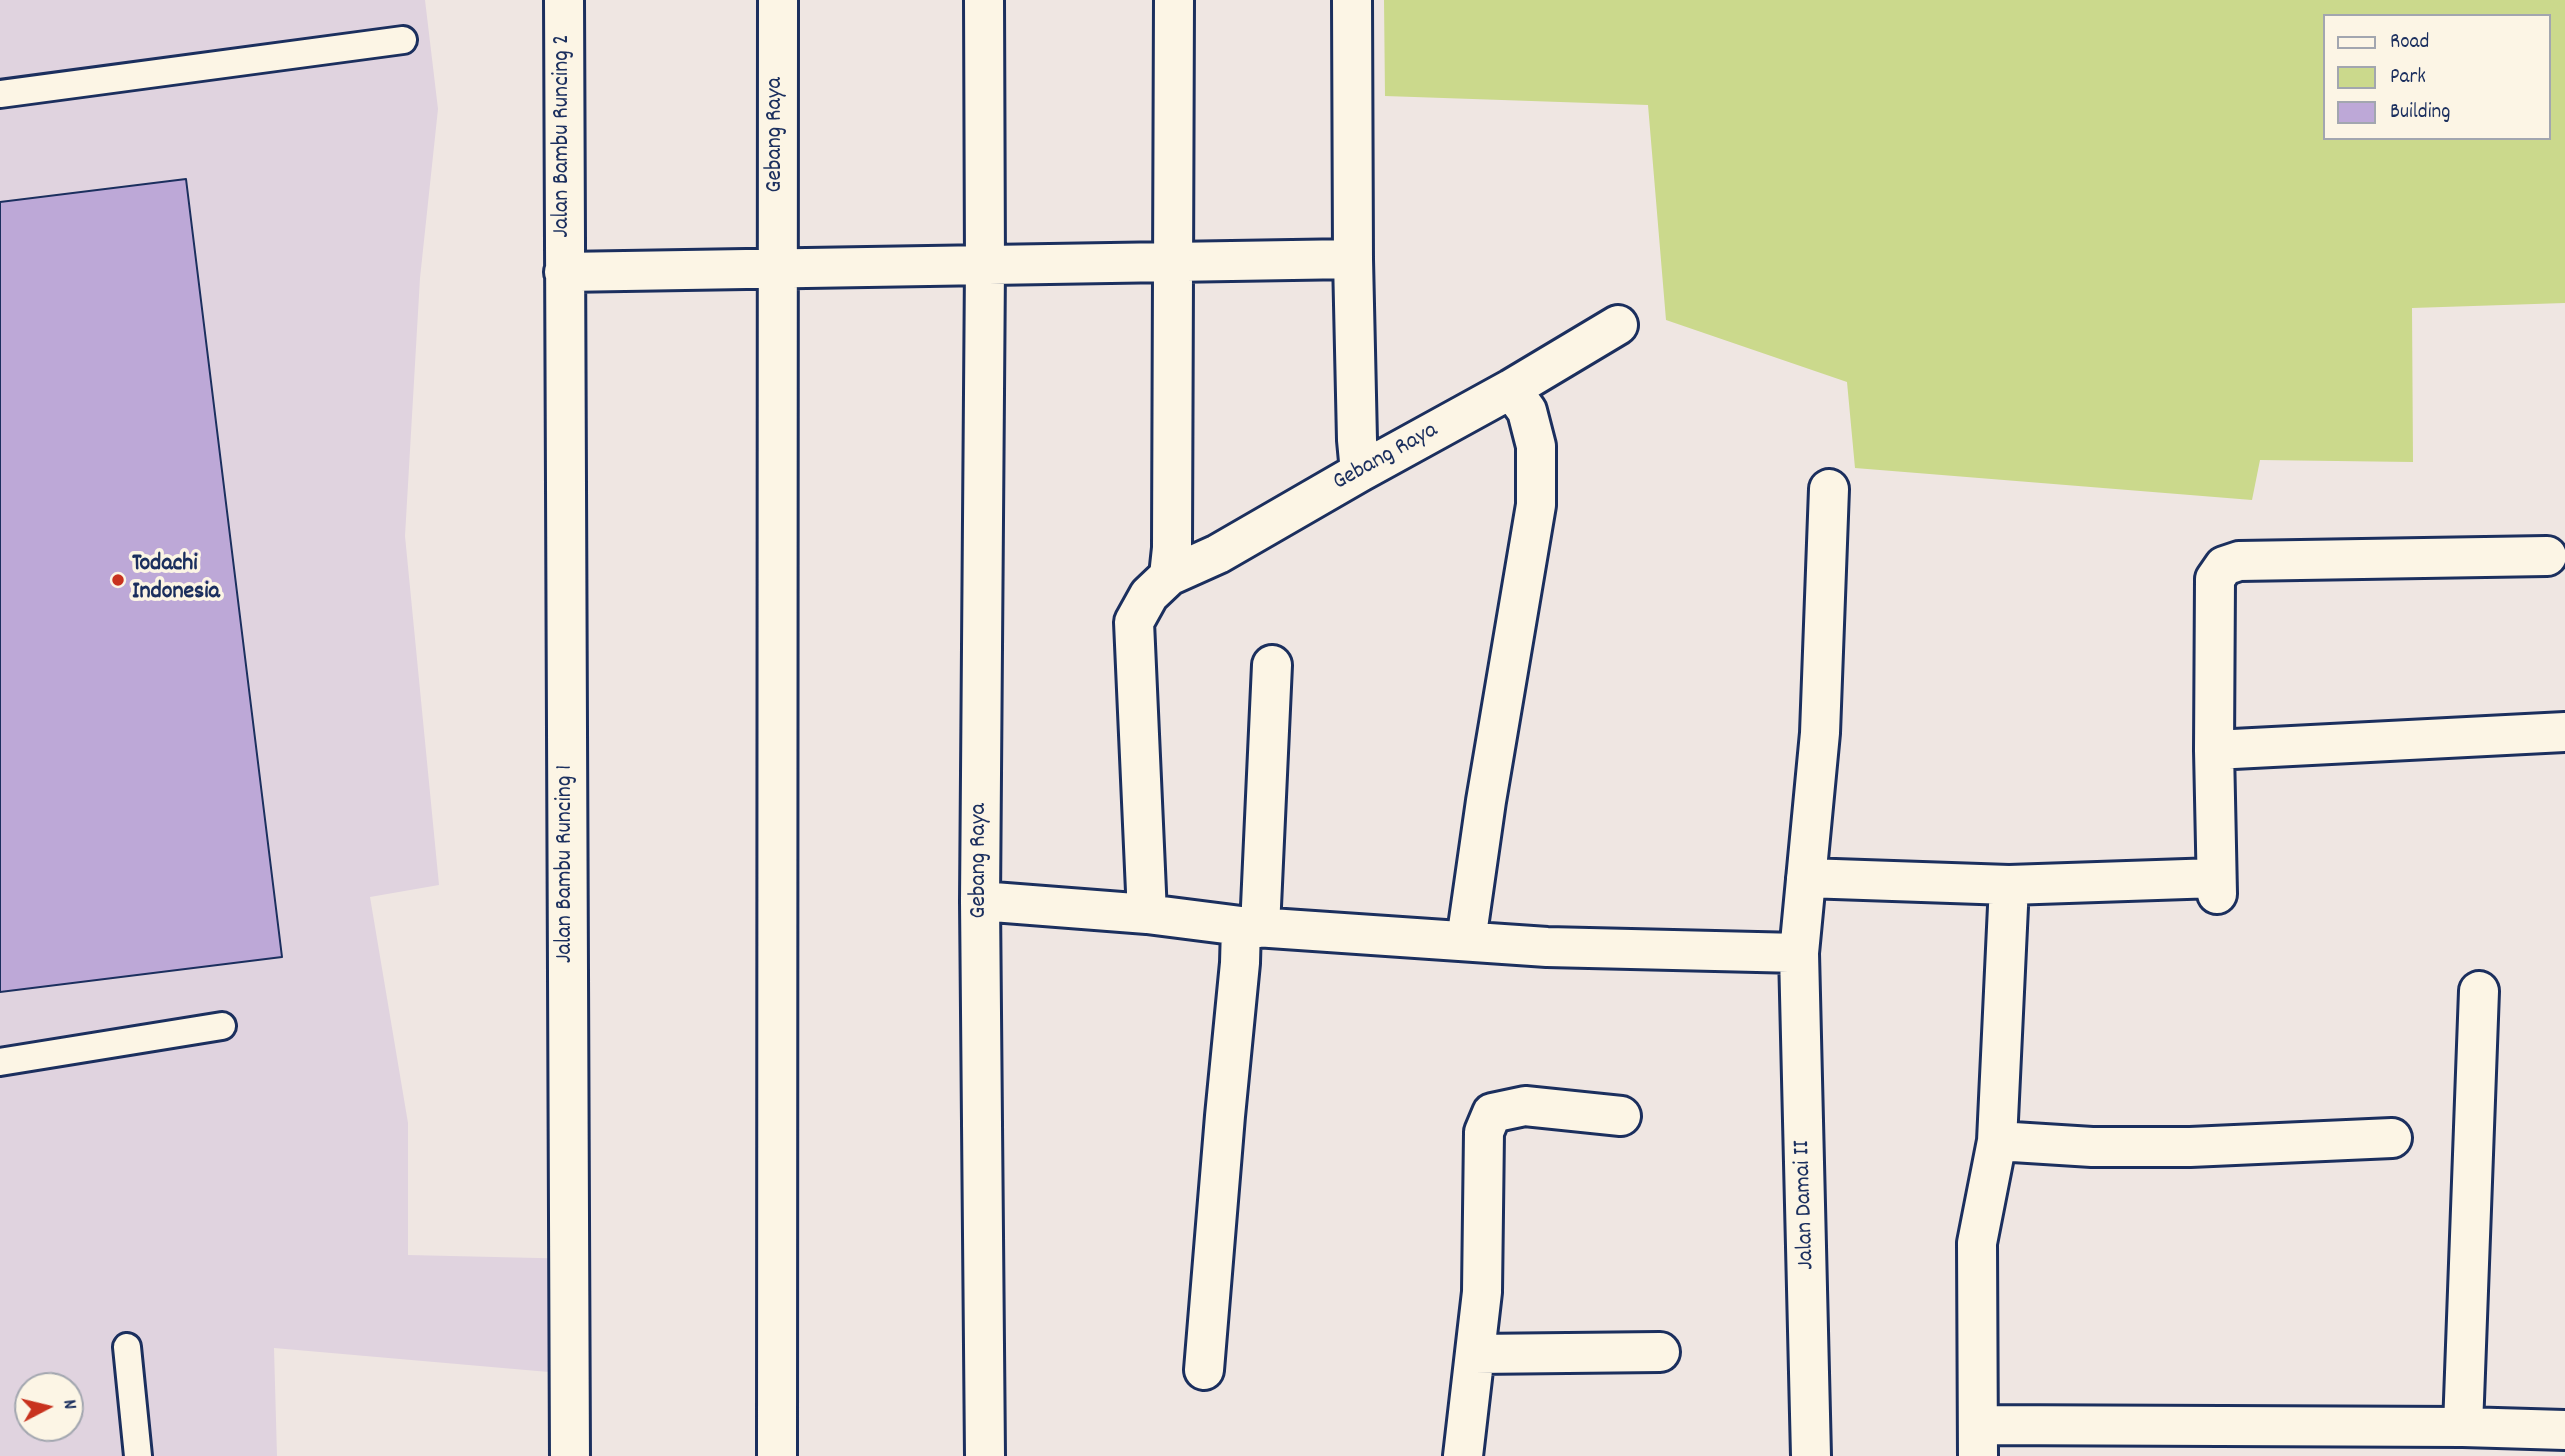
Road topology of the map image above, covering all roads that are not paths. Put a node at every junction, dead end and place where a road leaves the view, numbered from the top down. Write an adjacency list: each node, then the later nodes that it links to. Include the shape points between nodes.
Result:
1 (564, 0): 12 (street, Jalan Bambu Runcing 2)
2 (778, 0): 11 (street, Gebang Raya)
3 (984, 0): 10 (street, Gebang Raya)
4 (1174, 0): 9 (street)
5 (1352, 0): 8 (street)
6 (403, 40): 7 (lane)
7 (0, 94)
8 (1353, 259): 9 (street); 15 (street)
9 (1172, 262): 10 (street); 18 (street)
10 (985, 266): 11 (street); 24 (street, Gebang Raya)
11 (776, 269): 12 (street); 44 (street, Gebang Raya)
12 (564, 272): 43 (street, Jalan Bambu Runcing 1)
13 (1618, 325): 14 (street, Gebang Raya)
14 (1511, 389): 15 (street, Gebang Raya); 27 (street, via 1527,411 1536,446 1536,505)
15 (1360, 472): 18 (street, Gebang Raya, via 1218,554)
16 (1829, 489): 22 (street, Jalan Damai II, via 1819,733)
17 (2547, 556): 21 (street, via 2239,561 2224,566 2215,579)
18 (1169, 576): 25 (street, via 1149,595 1134,622)
19 (1272, 665): 26 (street)
20 (2565, 732): 21 (street)
21 (2214, 750): 23 (street, via 2217,886)
22 (1806, 878): 23 (street); 28 (street, Jalan Damai II)
23 (2009, 885): 34 (street)
24 (980, 901): 25 (street); 45 (street, Gebang Raya)
25 (1147, 914): 26 (street)
26 (1251, 927): 27 (street); 38 (street, via 1240,963)
27 (1466, 940): 28 (street, via 1547,947)
28 (1799, 953): 47 (street, Jalan Damai II)
29 (2479, 991): 39 (street)
30 (222, 1026): 31 (lane)
31 (0, 1062)
32 (1620, 1116): 37 (street, via 1525,1106 1492,1113 1484,1132 1482,1292)
33 (2392, 1138): 34 (street, via 2176,1147)
34 (1997, 1141): 41 (street, via 1977,1243)
35 (127, 1347): 42 (lane)
36 (1660, 1352): 37 (street)
37 (1475, 1354): 46 (street)
38 (1204, 1370)
39 (2463, 1427): 40 (street); 41 (street)
40 (2565, 1430)
41 (1979, 1441)
42 (138, 1456)
43 (570, 1456)
44 (777, 1456)
45 (985, 1456)
46 (1463, 1456)
47 (1811, 1456)

